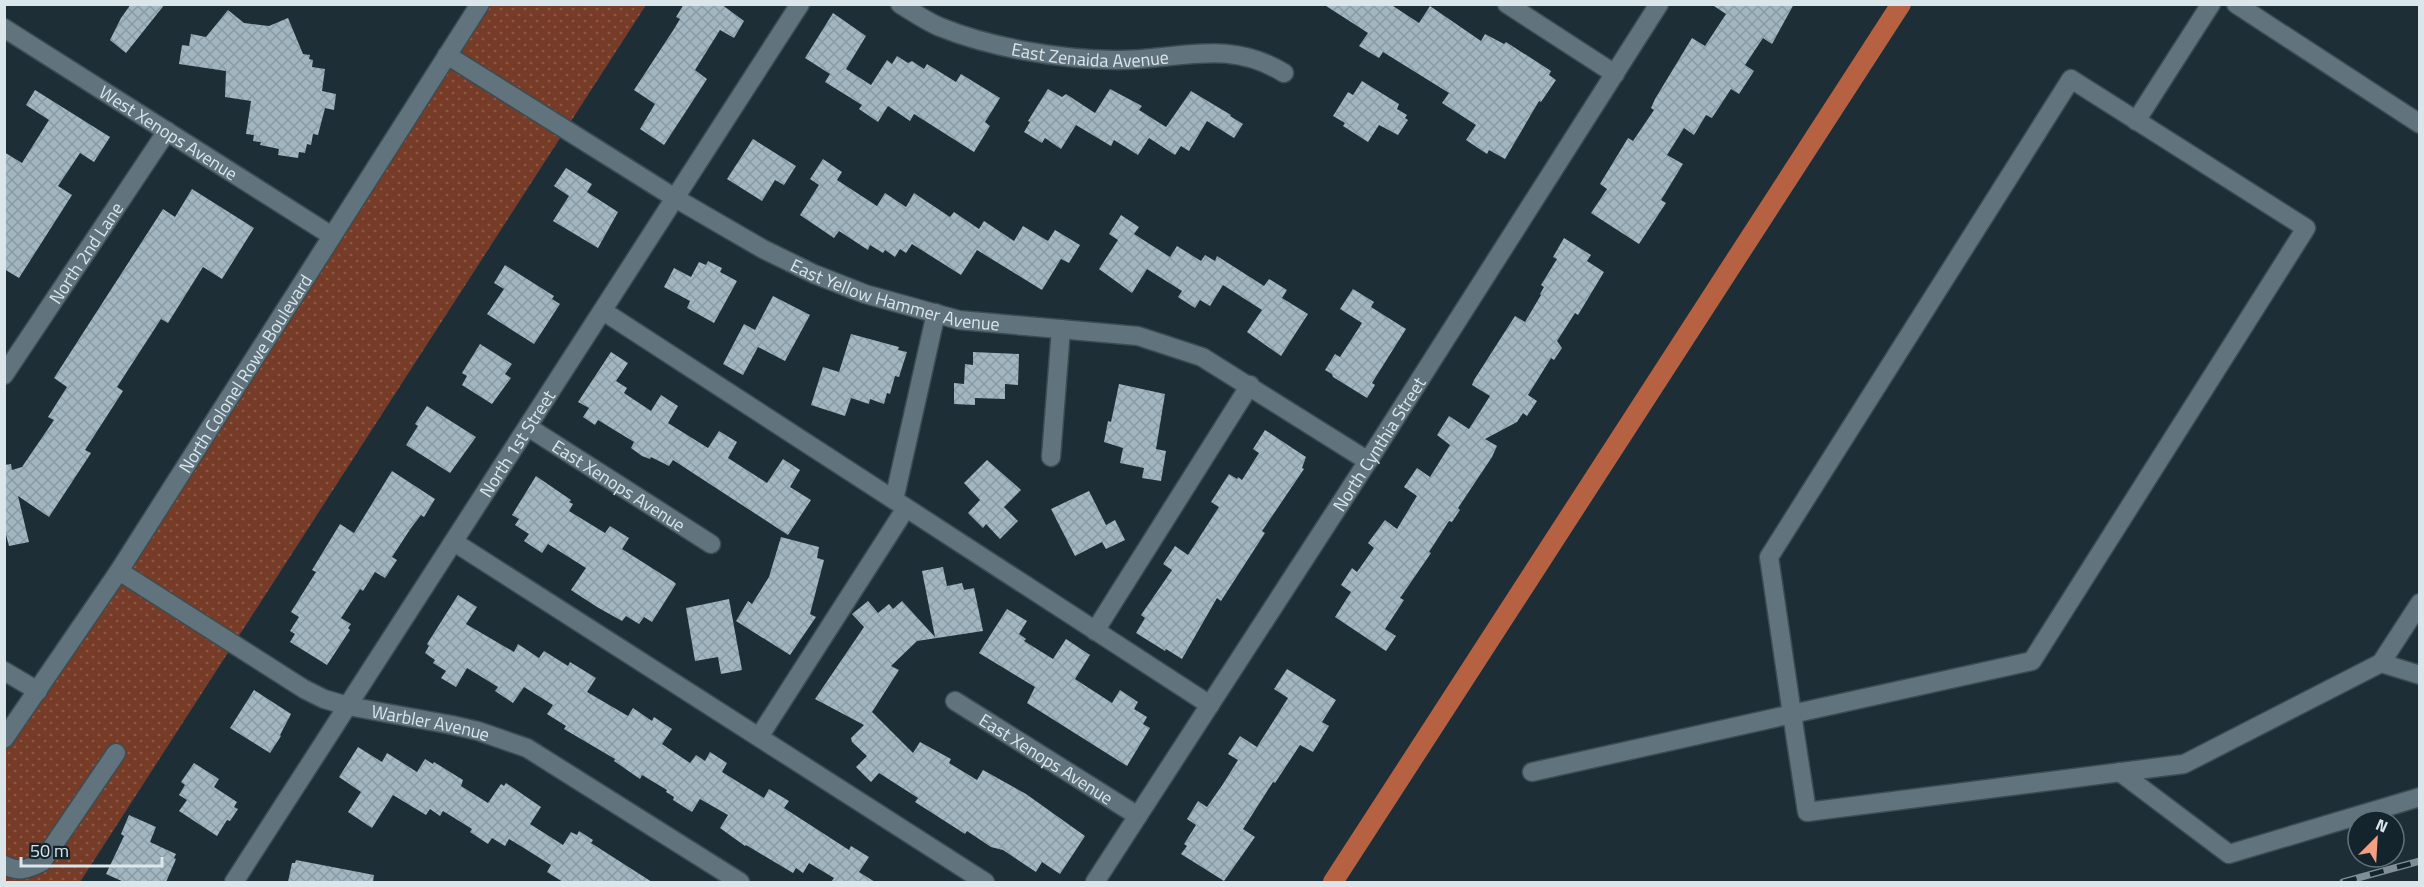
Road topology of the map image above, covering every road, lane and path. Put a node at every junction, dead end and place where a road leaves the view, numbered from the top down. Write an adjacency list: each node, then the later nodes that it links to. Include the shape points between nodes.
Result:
1 (480, 4): 9 (street, North Colonel Rowe Boulevard)
2 (800, 4): 15 (street, North 1st Street)
3 (900, 4): 10 (street, East Zenaida Avenue, via 939,27 1016,50 1115,60 1215,52 1245,54)
4 (1507, 4): 11 (street)
5 (1659, 4): 11 (street, North Cynthia Street)
6 (2211, 4): 12 (street)
7 (2236, 4): 13 (street)
8 (4, 28): 14 (street, West Xenops Avenue)
9 (447, 55): 15 (street, East Yellow Hammer Avenue); 16 (street, North Colonel Rowe Boulevard)
10 (1284, 73)
11 (1615, 74): 24 (street, North Cynthia Street)
12 (2136, 121): 38 (street, via 2070,79 1769,557); 38 (street, via 2306,228 2032,661)
13 (2420, 124)
14 (167, 131): 16 (street, West Xenops Avenue); 20 (street, North 2nd Lane)
15 (675, 198): 17 (street, North 1st Street); 18 (street, East Yellow Hammer Avenue, via 814,274 865,294)
16 (332, 236): 28 (street, North Colonel Rowe Boulevard)
17 (603, 311): 22 (street, North 1st Street); 25 (street)
18 (936, 313): 19 (street, East Yellow Hammer Avenue, via 959,320); 25 (street)
19 (1061, 329): 21 (street, East Yellow Hammer Avenue, via 1138,336 1203,357); 23 (street)
20 (4, 375)
21 (1250, 385): 24 (street, East Yellow Hammer Avenue); 30 (street)
22 (528, 427): 26 (street, North 1st Street); 27 (street, East Xenops Avenue)
23 (1052, 457)
24 (1368, 461): 36 (street, North Cynthia Street)
25 (900, 504): 30 (street); 39 (street)
26 (454, 542): 37 (street, North 1st Street); 39 (street)
27 (711, 544)
28 (119, 571): 34 (street, North Colonel Rowe Boulevard); 37 (street, Warbler Avenue, via 304,689)
29 (2420, 603): 31 (street)
30 (1095, 631): 36 (street)
31 (2381, 663): 33 (street); 43 (street, via 2184,764)
32 (4, 671): 34 (street)
33 (2420, 675)
34 (38, 691): 40 (street, North Colonel Rowe Boulevard)
35 (955, 701): 45 (street, East Xenops Avenue)
36 (1210, 705): 45 (street, North Cynthia Street)
37 (348, 706): 47 (street, North 1st Street); 48 (street, Warbler Avenue, via 452,725 528,748)
38 (1792, 714): 42 (street); 43 (street, via 1807,812)
39 (759, 737): 49 (street)
40 (4, 739)
41 (116, 753): 46 (street, via 42,862 15,871)
42 (1532, 772)
43 (2120, 772): 44 (street, via 2229,854)
44 (2420, 797)
45 (1138, 816): 50 (street, North Cynthia Street)
46 (4, 865)
47 (234, 882)
48 (740, 882)
49 (985, 882)
50 (1095, 882)

